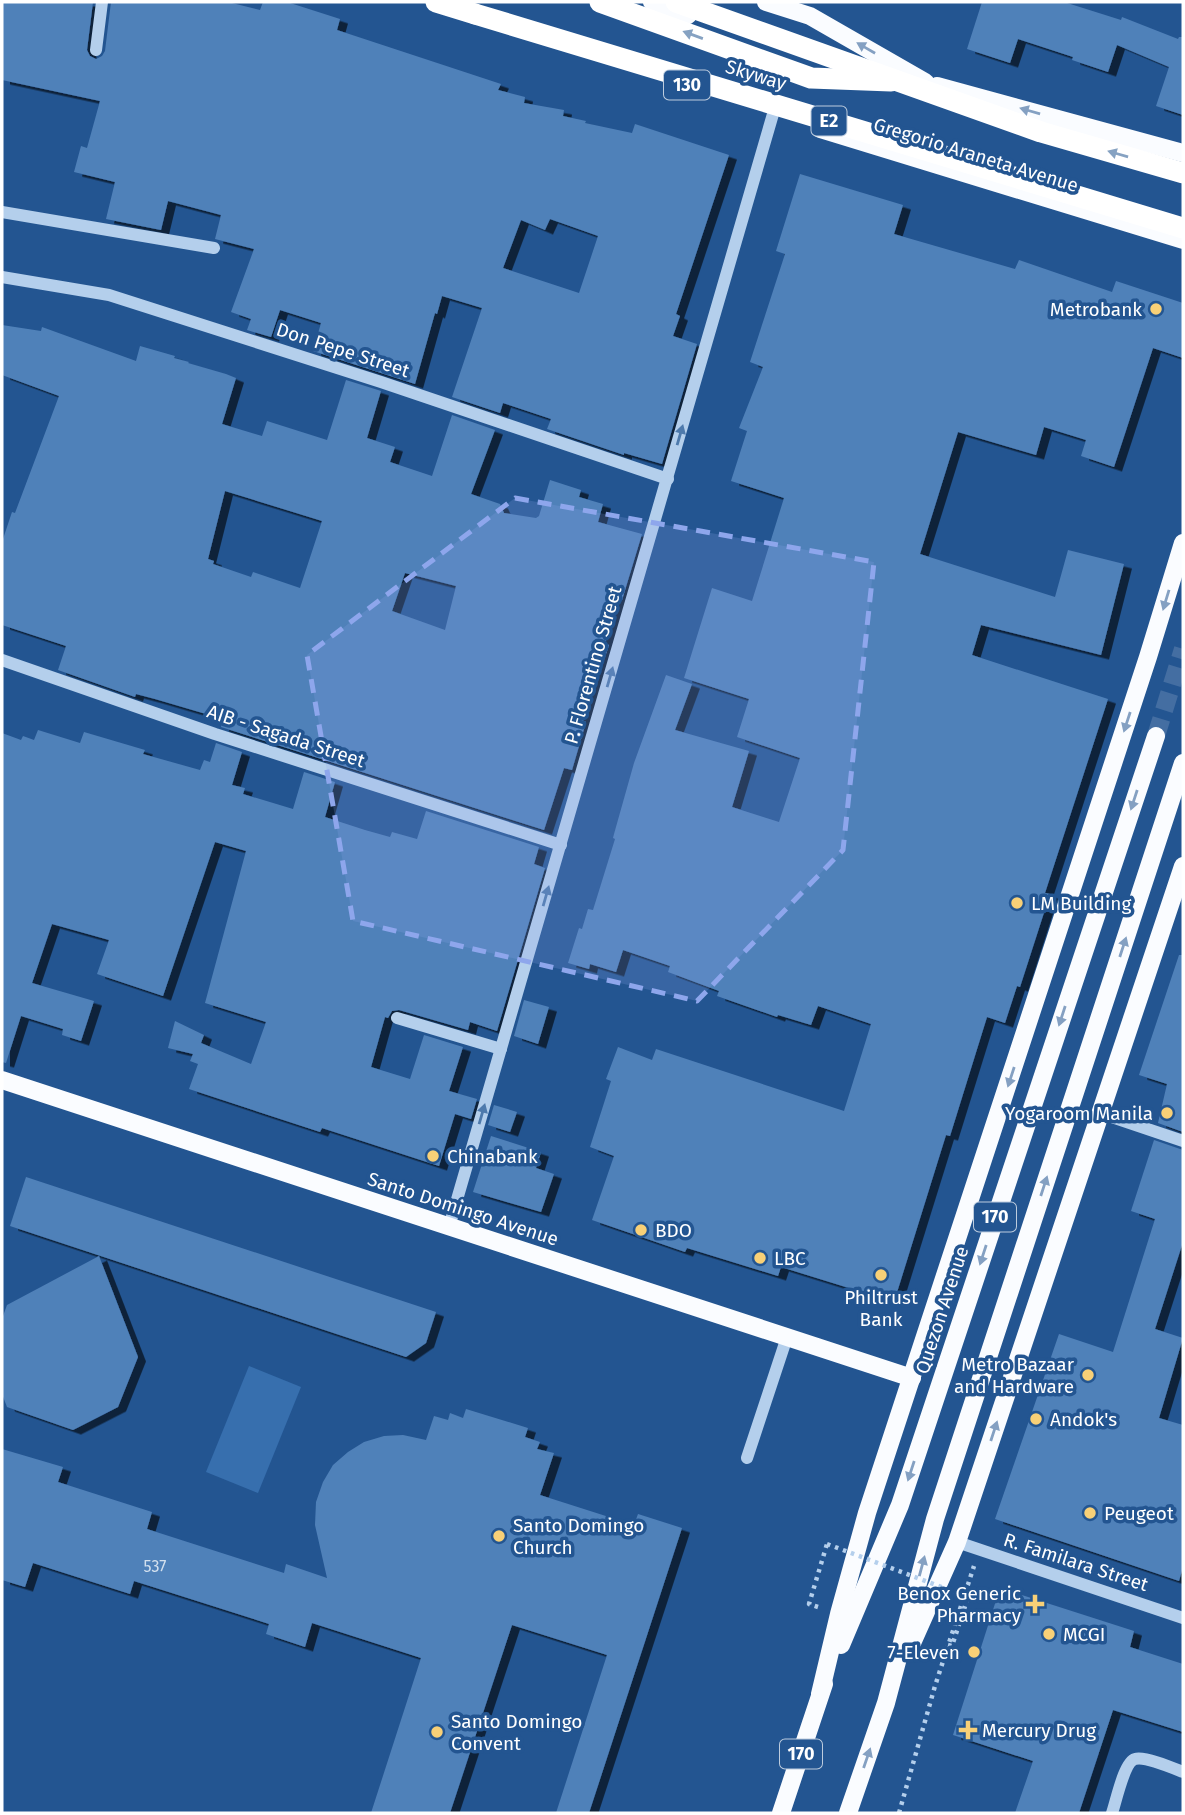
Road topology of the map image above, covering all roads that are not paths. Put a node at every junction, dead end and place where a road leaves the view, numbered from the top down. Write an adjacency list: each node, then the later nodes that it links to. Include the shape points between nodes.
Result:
1 (102, 2): 8 (street)
2 (437, 2): 11 (main road, Gregorio Araneta Avenue / 130); 15 (highway, Skyway / E2, bridge)
3 (600, 2): 10 (highway, one-way to 3, via 811,78)
4 (652, 2): 9 (main road, via 793,52)
5 (676, 2): 9 (highway, bridge)
6 (766, 2): 7 (main road)
7 (813, 9): 10 (main road, one-way to 7)
8 (96, 50)
9 (859, 67): 10 (main road); 13 (highway, one-way to 9, bridge, via 1041,132)
10 (925, 82): 12 (main road, one-way to 10)
11 (773, 114): 16 (main road, Gregorio Araneta Avenue / 130); 19 (street, P. Florentino Street, one-way to 11)
12 (1183, 153)
13 (1183, 173)
14 (2, 212): 17 (street)
15 (1183, 228)
16 (1183, 240)
17 (214, 248)
18 (2, 277): 19 (street, Don Pepe Street, via 109,295)
19 (668, 479): 24 (street, P. Florentino Street, one-way to 19)
20 (1183, 543): 33 (main road, one-way to 33)
21 (2, 660): 24 (street, AIB - Sagada Street)
22 (1156, 736): 37 (main road, Quezon Avenue / 170, one-way to 37, via 900,1505)
23 (1183, 763): 38 (main road, 170, one-way to 23, via 935,1519)
24 (561, 845): 27 (street, P. Florentino Street, one-way to 24)
25 (1183, 866): 29 (main road)
26 (397, 1018): 27 (street)
27 (501, 1049): 31 (street, P. Florentino Street, one-way to 27)
28 (2, 1082): 31 (main road, Santo Domingo Avenue)
29 (1100, 1113): 30 (street); 35 (main road, one-way to 29)
30 (1183, 1141)
31 (449, 1227): 32 (main road, Santo Domingo Avenue)
32 (787, 1337): 33 (main road, Santo Domingo Avenue); 34 (street)
33 (912, 1378): 37 (main road, via 867,1513)
34 (747, 1458)
35 (957, 1542): 36 (street, R. Familara Street); 38 (main road)
36 (1183, 1618)
37 (820, 1694): 40 (main road, Quezon Avenue / 170)
38 (886, 1703): 41 (main road, 170, one-way to 38)
39 (1183, 1772): 42 (street, via 1134,1759)
40 (781, 1813)
41 (848, 1813)
42 (1112, 1813)

